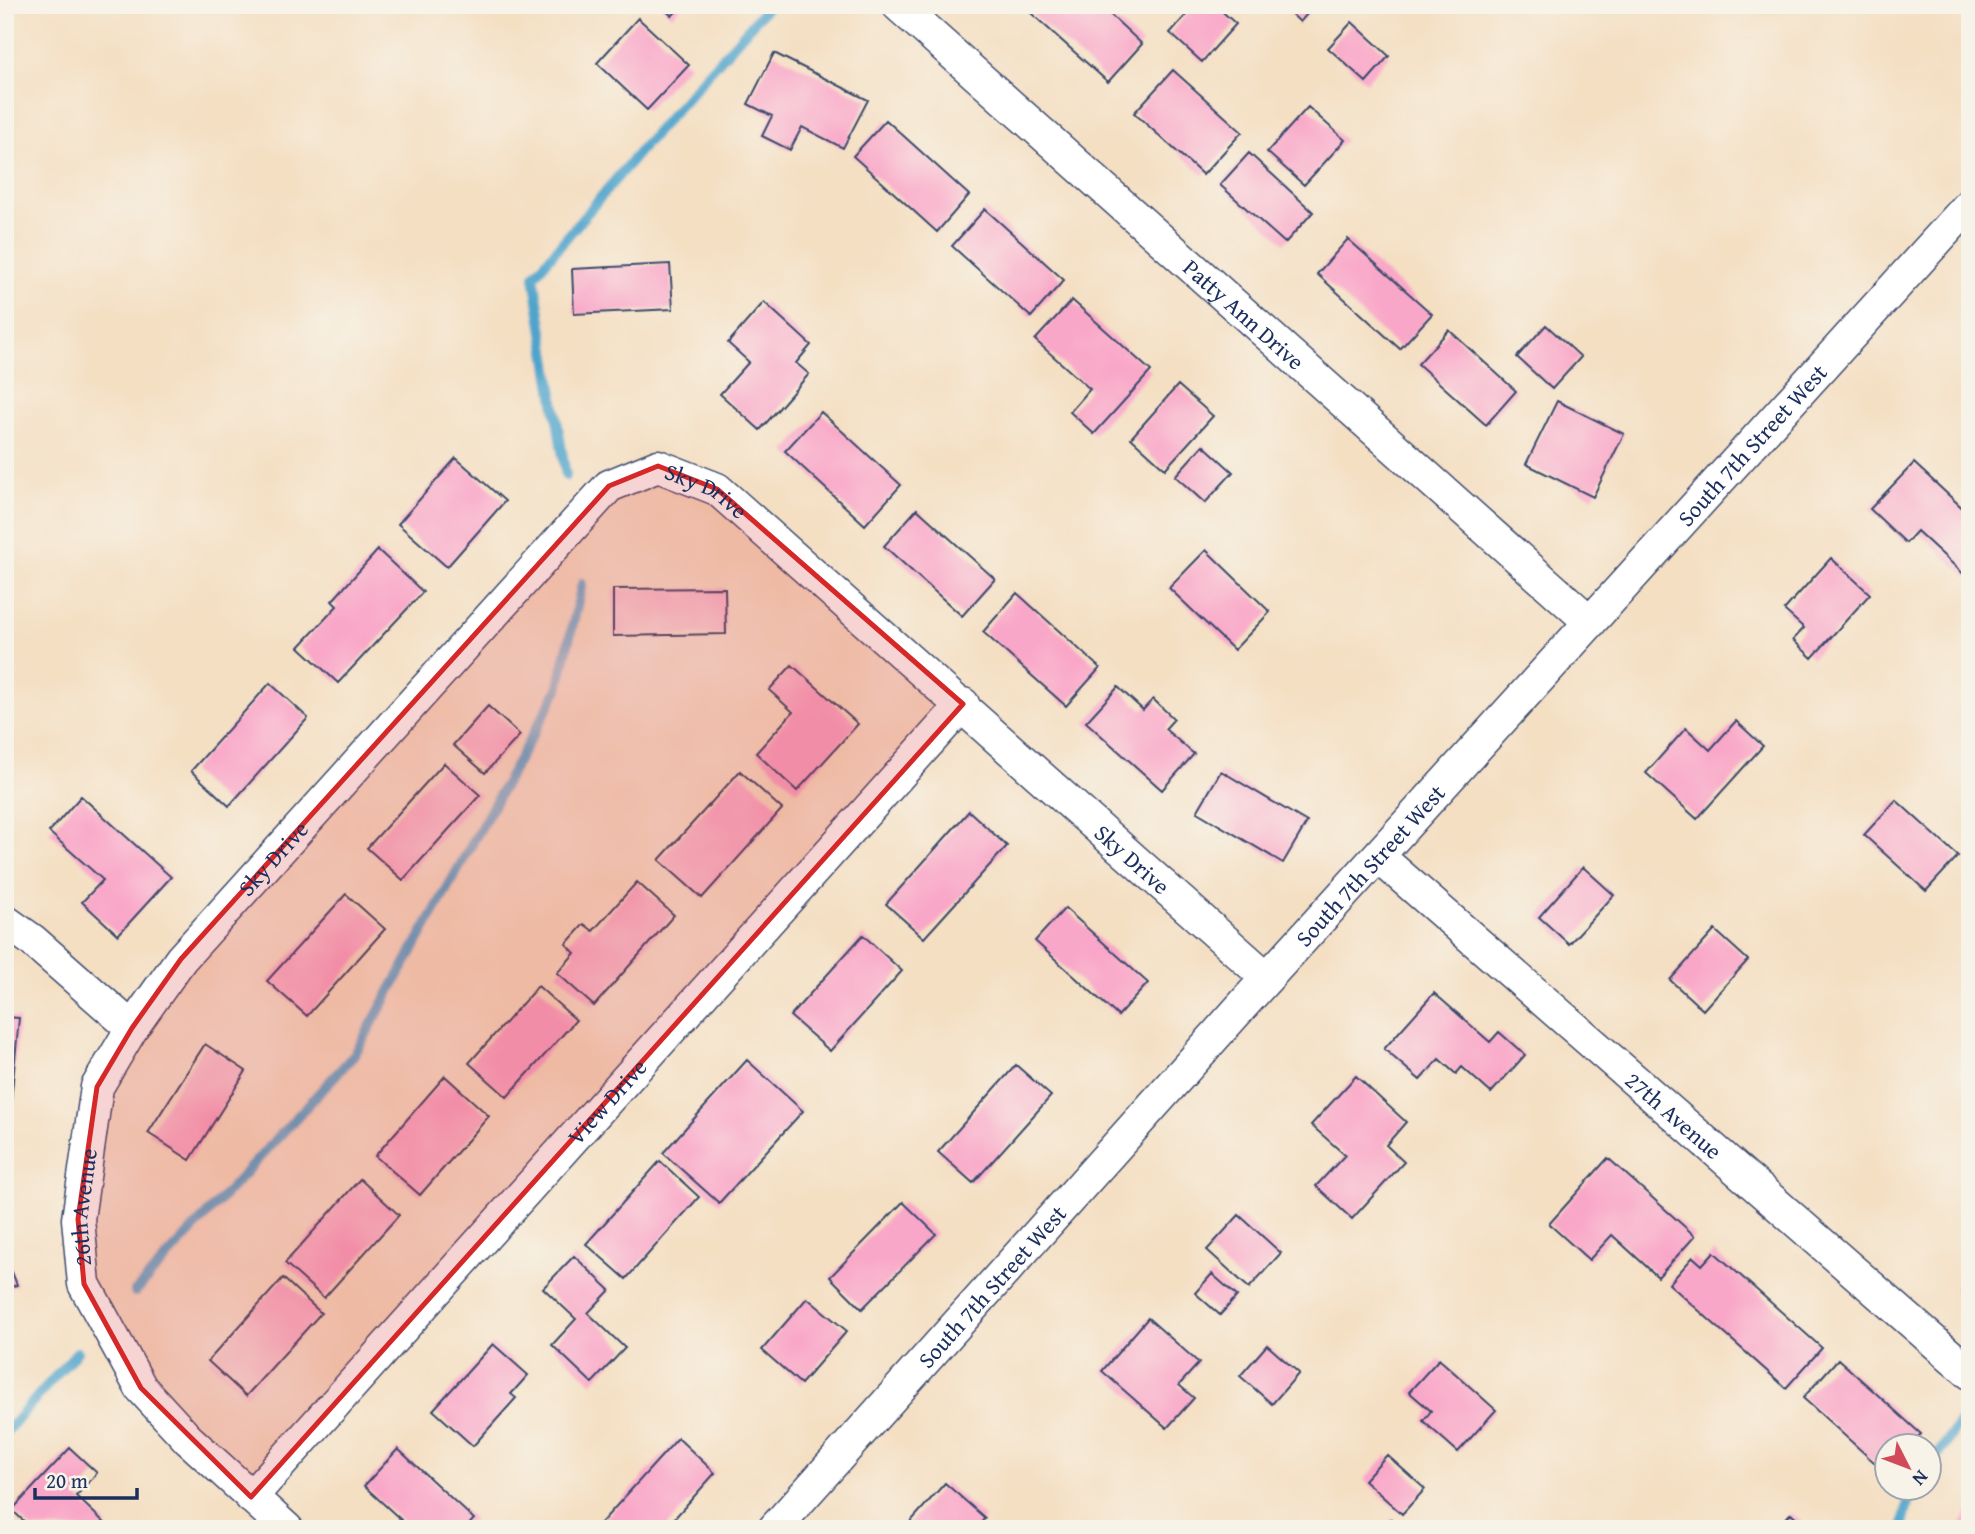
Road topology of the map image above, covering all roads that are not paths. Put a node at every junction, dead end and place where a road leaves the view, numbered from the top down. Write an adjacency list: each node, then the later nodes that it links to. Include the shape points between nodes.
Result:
1 (898, 5): 3 (street, Patty Ann Drive)
2 (1970, 204): 3 (street, South 7th Street West)
3 (1590, 622): 5 (street, South 7th Street West)
4 (963, 704): 7 (street, Sky Drive); 8 (street, Sky Drive, via 717,489 658,466 609,486 181,959); 10 (street, View Drive)
5 (1379, 857): 7 (street, South 7th Street West); 9 (street, 27th Avenue)
6 (5, 921): 8 (street)
7 (1266, 978): 12 (street, South 7th Street West)
8 (132, 1028): 10 (street, 26th Avenue, via 97,1087 78,1219 84,1284 141,1388)
9 (1970, 1373)
10 (251, 1497): 11 (street, 26th Avenue)
11 (287, 1529)
12 (774, 1529)

